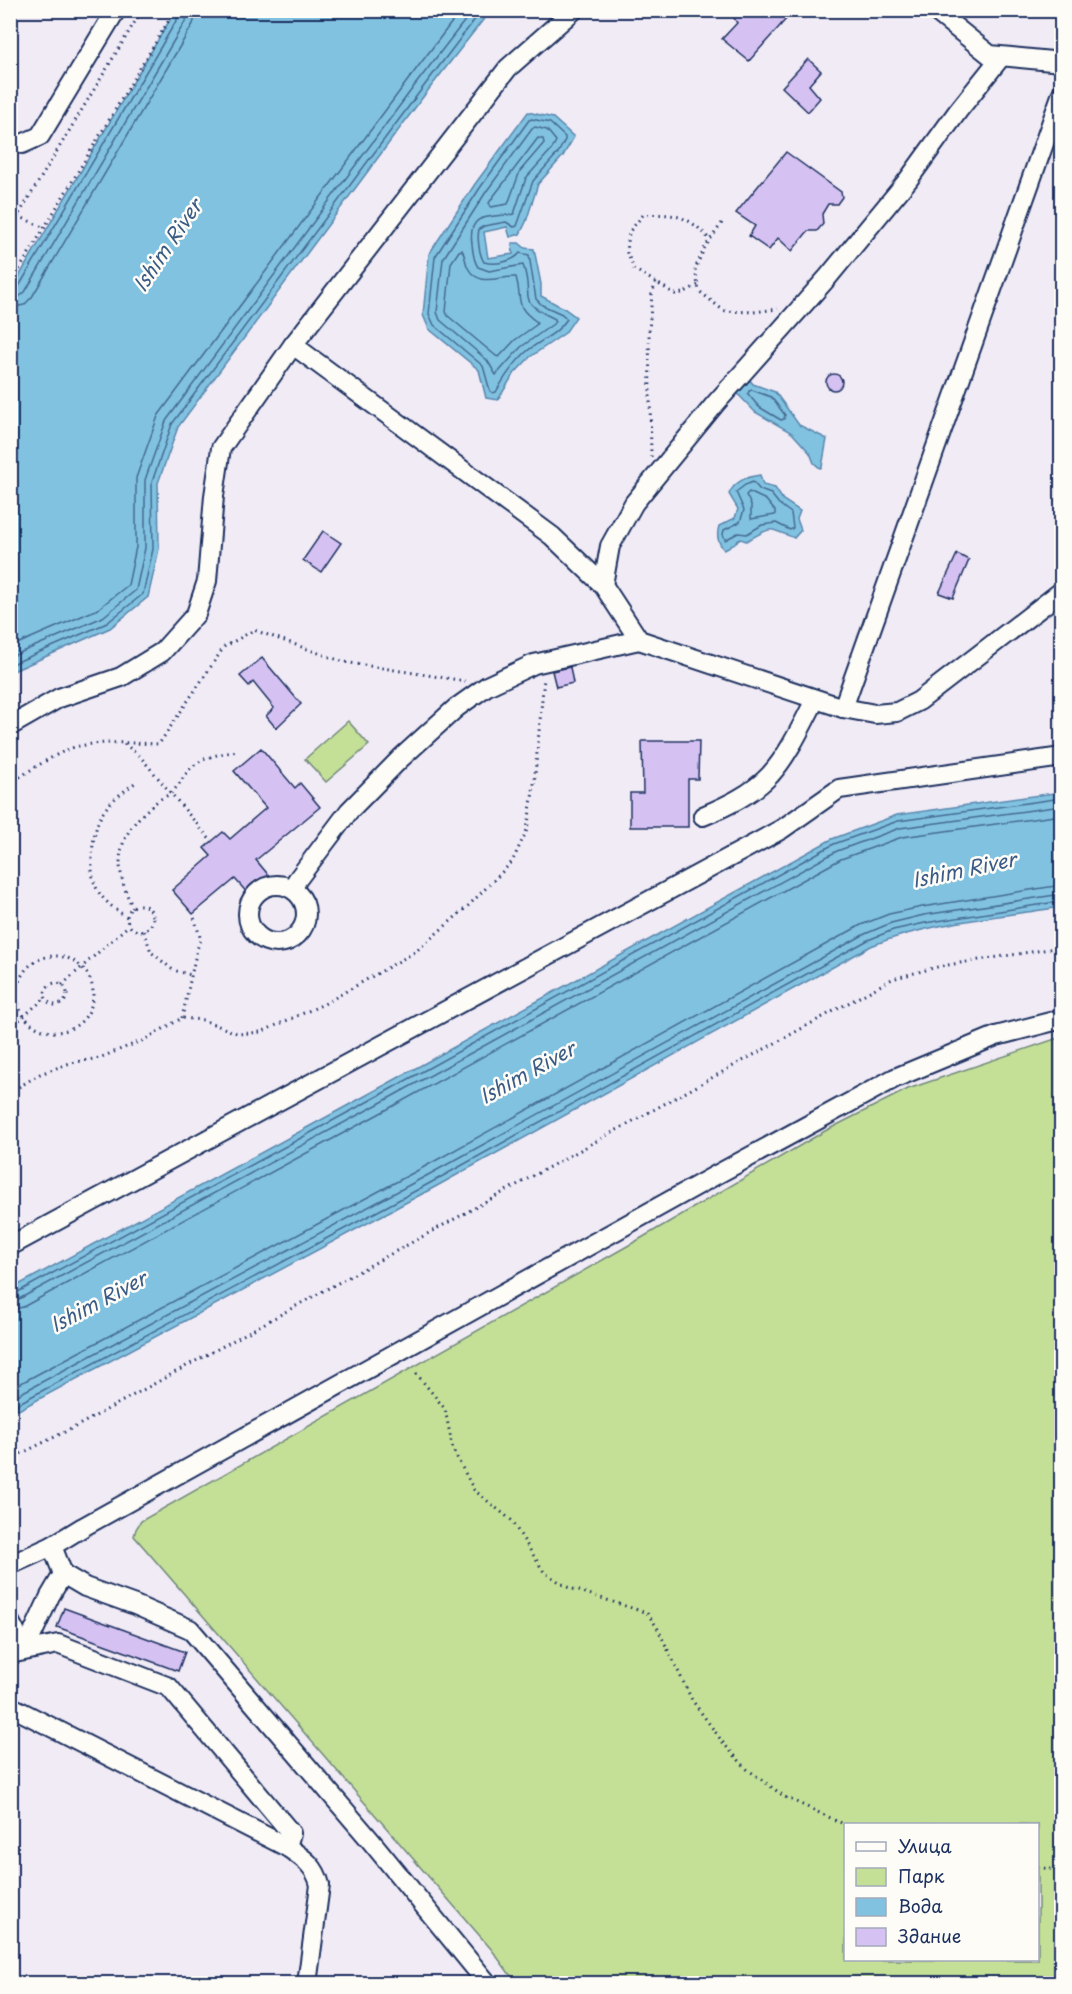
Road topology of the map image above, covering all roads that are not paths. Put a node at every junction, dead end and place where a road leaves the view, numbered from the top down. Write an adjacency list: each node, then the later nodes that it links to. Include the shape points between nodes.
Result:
1 (116, 10): 7 (street, via 40,136 22,144)
2 (574, 10): 8 (street, via 508,68)
3 (934, 10): 4 (street, via 990,56)
4 (1001, 57): 5 (street); 9 (street, via 908,180 634,503 610,546)
5 (1062, 62)
6 (1062, 93): 13 (street)
7 (10, 142)
8 (293, 345): 9 (street, via 552,536); 14 (street, via 221,448 207,580 196,614 162,652 122,677 59,698)
9 (603, 585): 11 (street)
10 (1062, 591): 13 (street, via 919,701 897,712 875,714)
11 (639, 639): 12 (street); 17 (street, via 534,664 487,686 456,708 349,811)
12 (815, 700): 13 (street); 16 (street, via 770,775 732,804)
13 (843, 708)
14 (10, 726)
15 (1062, 757): 19 (street, via 840,789 782,829)
16 (703, 816)
17 (293, 889)
18 (1062, 1019): 20 (street, via 996,1036 895,1078)
19 (10, 1246)
20 (52, 1546): 21 (street); 22 (street)
21 (10, 1565)
22 (63, 1574): 24 (street); 28 (street, via 85,1587 190,1629)
23 (10, 1622): 24 (street)
24 (18, 1652): 26 (street, via 57,1644 169,1687 291,1833)
25 (10, 1706): 26 (street)
26 (287, 1847): 27 (street, via 309,1863 320,1885)
27 (307, 1983)
28 (488, 1983)

